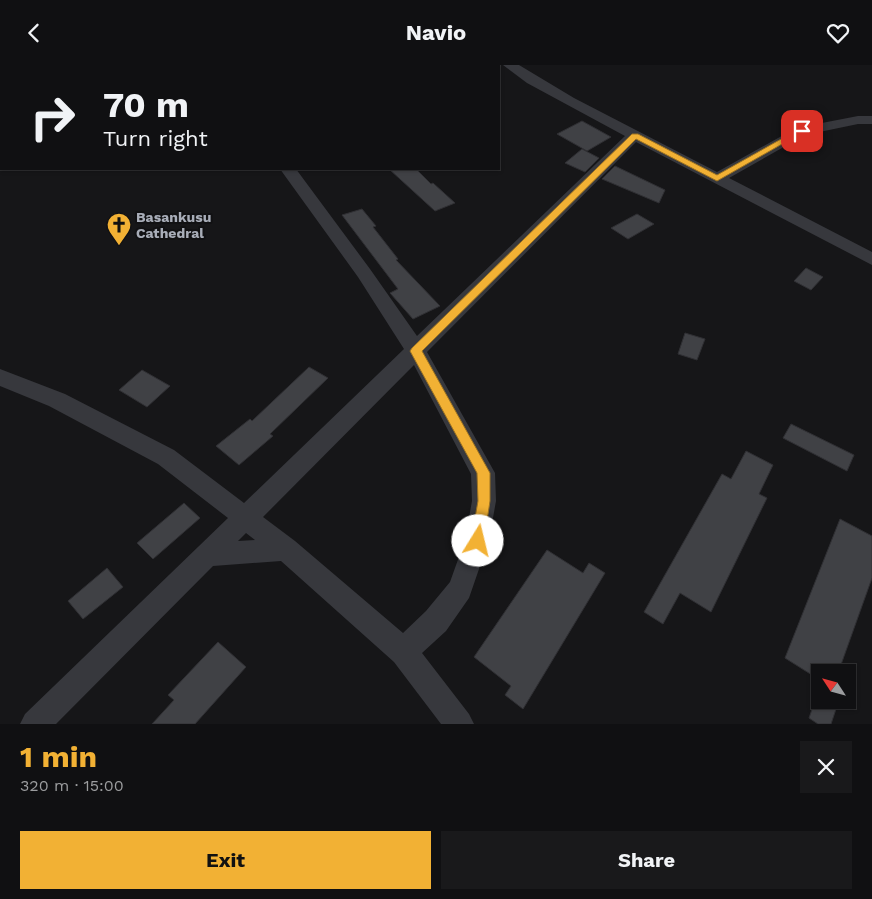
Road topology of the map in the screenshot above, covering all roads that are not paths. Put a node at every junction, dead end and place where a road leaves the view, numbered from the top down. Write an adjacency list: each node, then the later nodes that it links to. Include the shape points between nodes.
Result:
1 (510, 65): 3 (street, via 540,85)
2 (872, 119): 5 (street, via 802,131)
3 (635, 135): 5 (street); 7 (street)
4 (289, 170): 7 (street)
5 (717, 178): 6 (street)
6 (872, 259)
7 (416, 351): 9 (street); 12 (street, via 483,473 484,501 478,541 460,589 436,621)
8 (0, 377): 9 (street, via 57,400 166,457)
9 (246, 517): 10 (street); 11 (street)
10 (286, 549): 11 (street); 12 (street)
11 (208, 555): 13 (street)
12 (404, 652): 14 (street)
13 (35, 724)
14 (458, 724)

